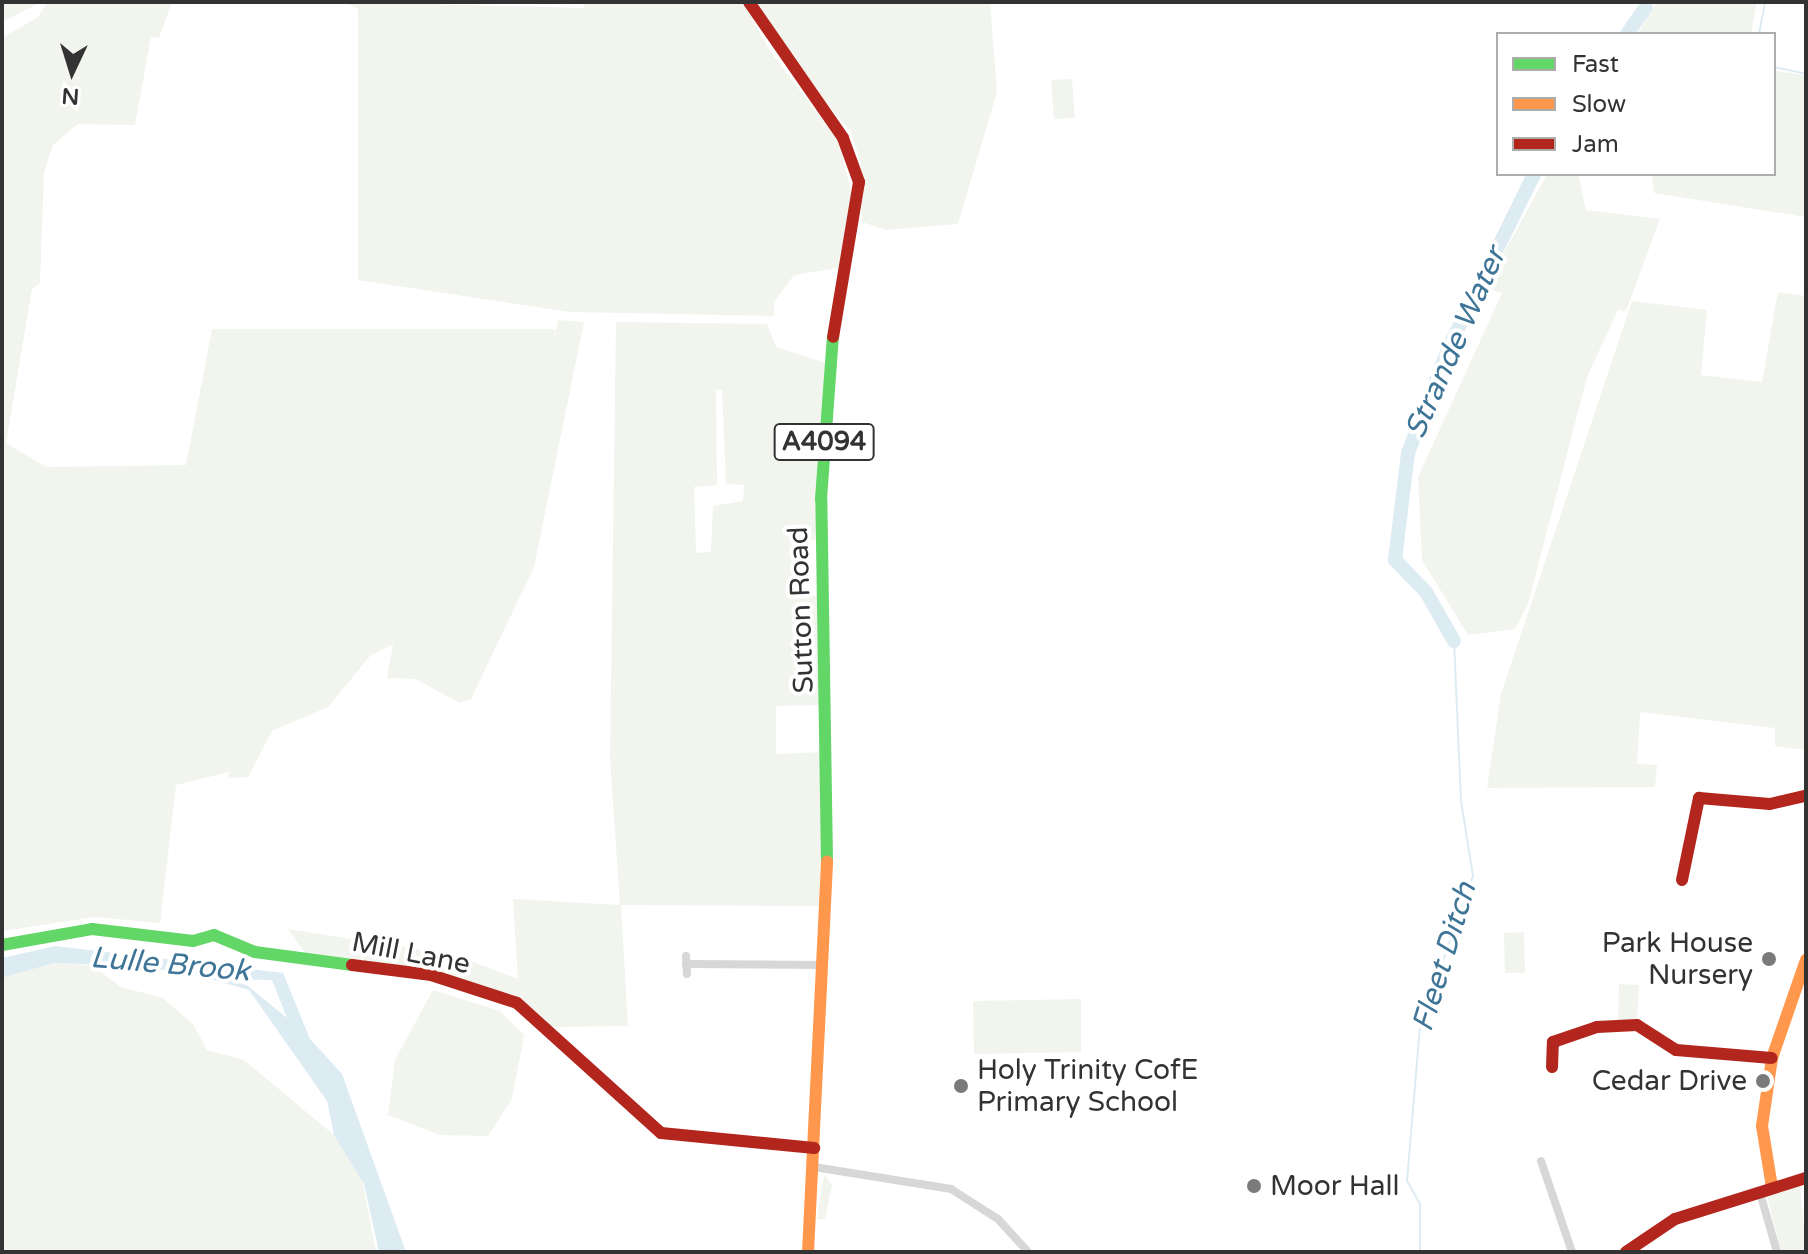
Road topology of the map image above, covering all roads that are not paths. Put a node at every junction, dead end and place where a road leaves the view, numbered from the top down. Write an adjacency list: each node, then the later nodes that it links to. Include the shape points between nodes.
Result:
1 (749, 2): 7 (main road, Sutton Road / A4094, via 843,138 859,182 828,368 821,499 829,740)
2 (1806, 796): 3 (main road, via 1770,804 1699,798)
3 (1682, 880)
4 (2, 945): 12 (main road, Mill Lane, via 92,929 193,941 214,935 235,938 255,952 431,975 517,1003 661,1133)
5 (1806, 960): 8 (main road)
6 (686, 964): 7 (street)
7 (824, 965): 12 (main road, Sutton Road / A4094)
8 (1794, 984): 9 (street); 10 (main road)
9 (1806, 991)
10 (1772, 1058): 11 (main road, via 1676,1050 1637,1025 1597,1027 1553,1042); 16 (main road, via 1762,1126)
11 (1552, 1067)
12 (814, 1148): 14 (main road, Sutton Road / A4094)
13 (1541, 1161): 19 (street)
14 (814, 1167): 17 (main road, Sutton Road / A4094); 18 (street, via 951,1189 998,1219)
15 (1806, 1178): 16 (main road)
16 (1766, 1190): 20 (main road, via 1675,1219); 21 (street)
17 (808, 1252)
18 (1028, 1252)
19 (1572, 1252)
20 (1626, 1252)
21 (1777, 1252)

